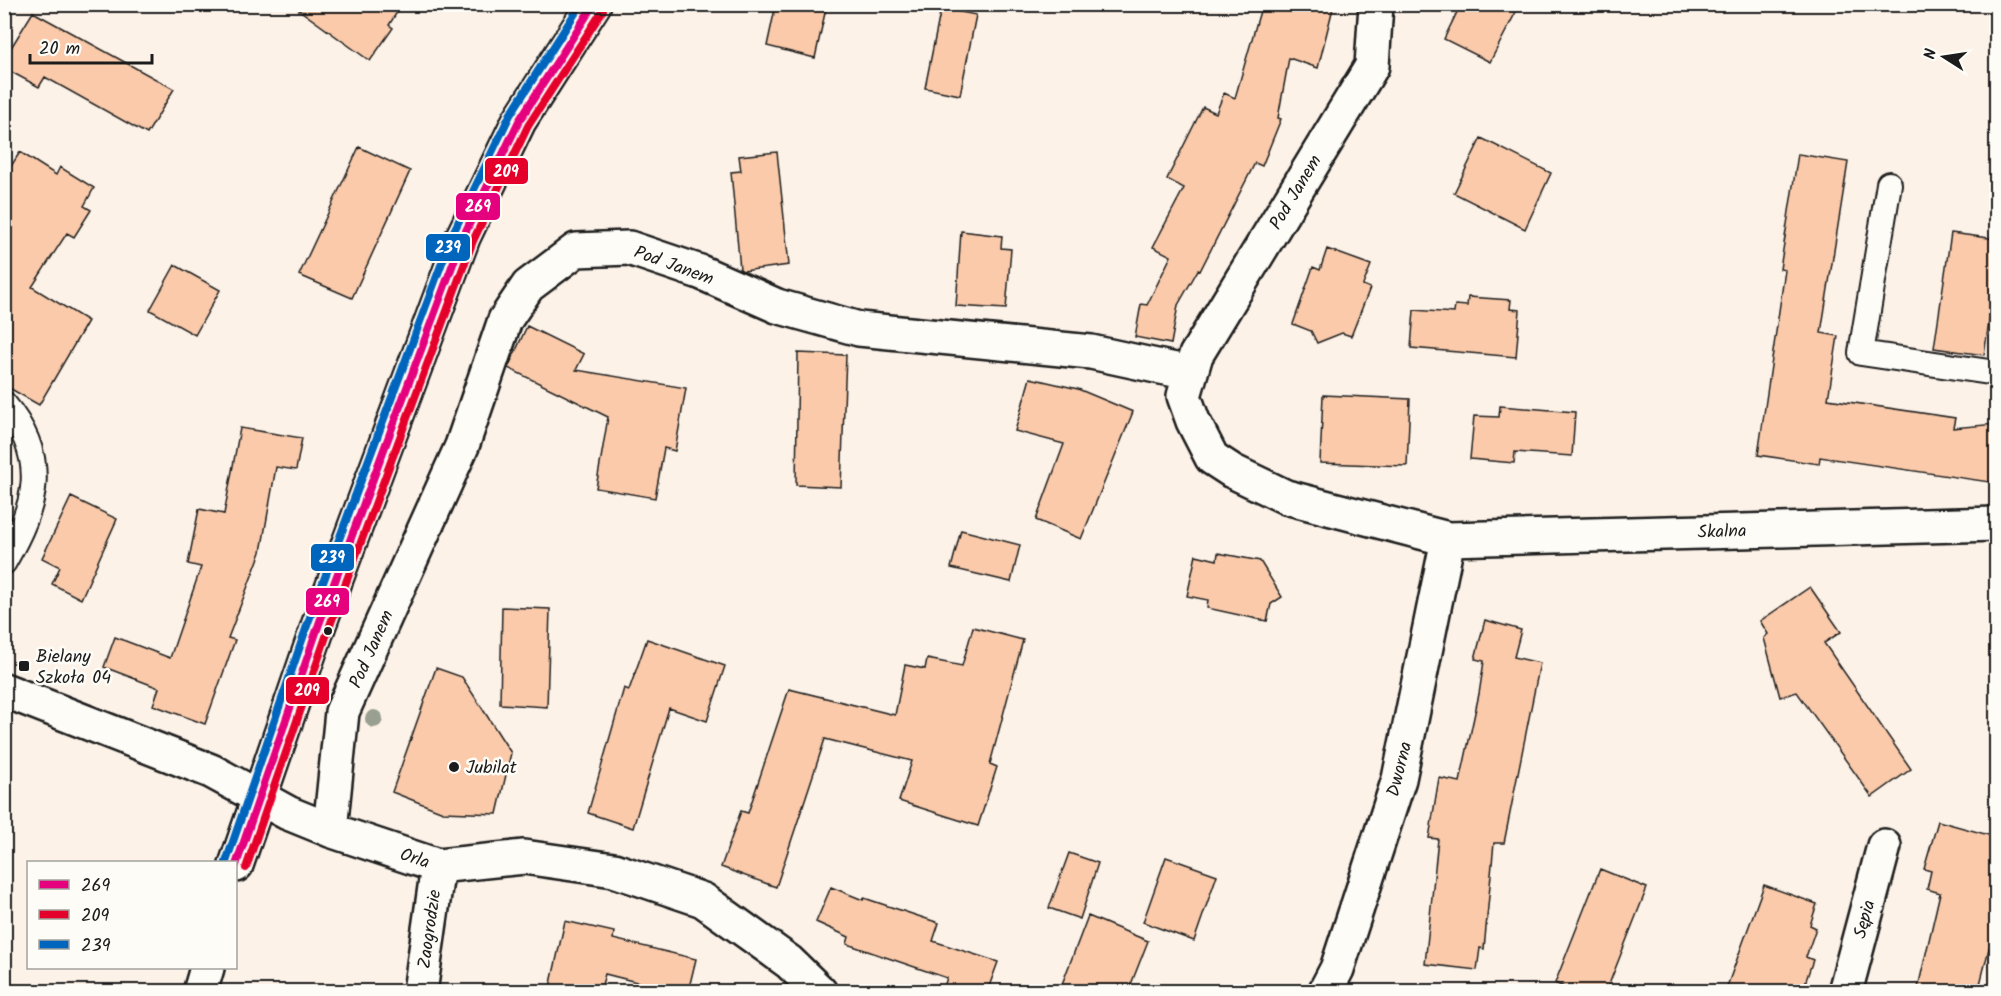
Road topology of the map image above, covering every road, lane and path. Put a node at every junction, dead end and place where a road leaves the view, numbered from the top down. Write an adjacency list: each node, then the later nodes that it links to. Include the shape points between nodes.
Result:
1 (594, 4): 11 (street, via 519,121 463,237)
2 (1376, 4): 4 (street, Pod Janem, via 1372,66 1196,355)
3 (1888, 184): 5 (lane, via 1861,353)
4 (1189, 373): 8 (street, Pod Janem, via 1184,396 1193,421 1212,458 1232,471 1286,497); 12 (street, Pod Janem, via 1091,352 859,329 777,306 700,272 629,248 576,250 528,286 505,320 462,446 342,712)
5 (1996, 373)
6 (4, 404): 9 (lane, via 20,422 33,459 34,496 20,535)
7 (1996, 524): 8 (street, Skalna)
8 (1448, 539): 20 (street, Dworna, via 1399,779)
9 (4, 562)
10 (4, 690): 11 (street, Orla, via 211,771)
11 (257, 796): 12 (street, Orla); 14 (street)
12 (330, 830): 15 (street, Orla)
13 (1884, 846): 21 (street, Sępia)
14 (237, 862)
15 (438, 866): 18 (street, Zaogrodzie); 19 (street, Orla, via 524,857 614,870 703,900 789,962)
16 (207, 969): 17 (street)
17 (201, 992)
18 (420, 992)
19 (820, 992)
20 (1325, 992)
21 (1845, 992)

